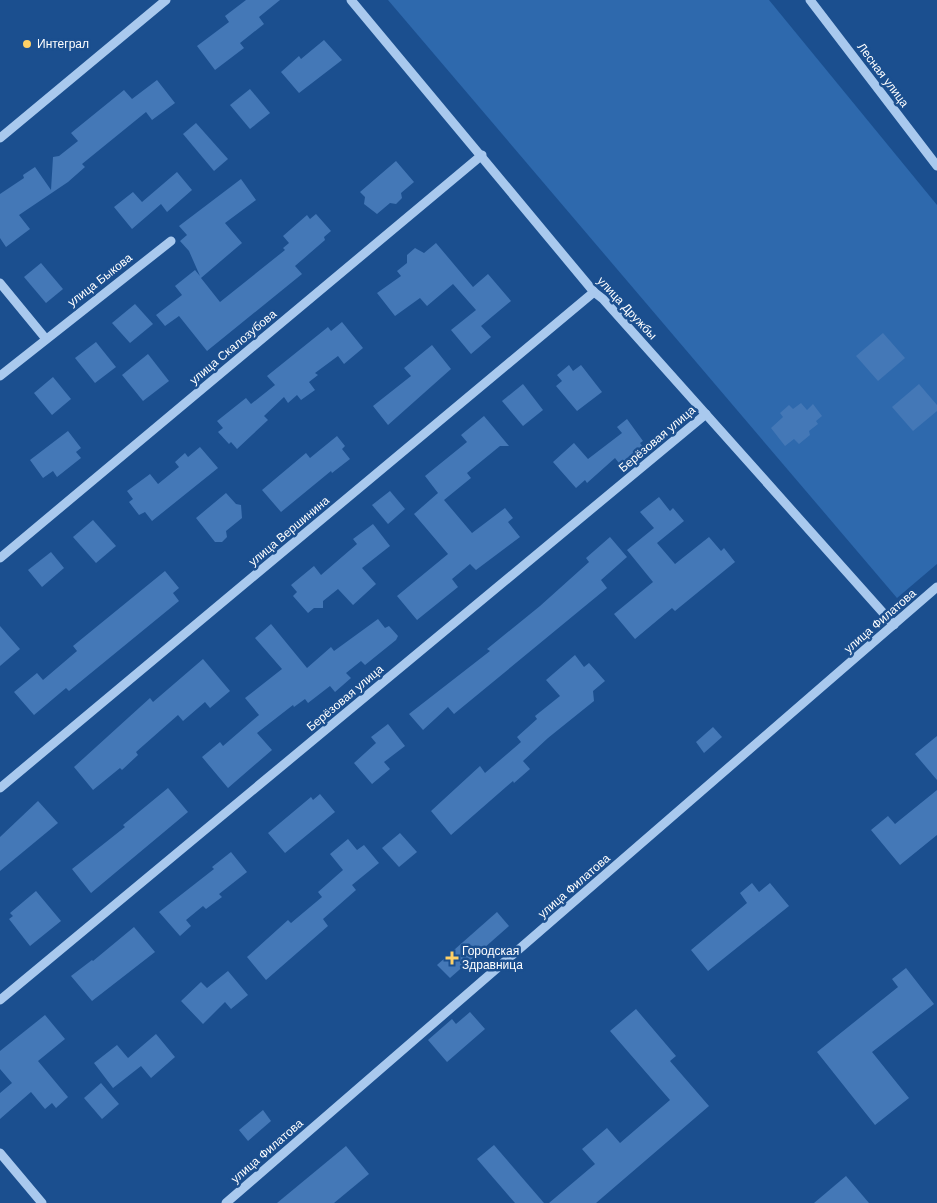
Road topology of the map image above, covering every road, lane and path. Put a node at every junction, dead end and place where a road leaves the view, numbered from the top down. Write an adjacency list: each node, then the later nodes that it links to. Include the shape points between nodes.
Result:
1 (166, 0): 4 (street)
2 (351, 0): 5 (street, улица Дружбы)
3 (810, 0): 6 (street, Лесная улица)
4 (0, 138)
5 (482, 155): 9 (street, улица Дружбы); 13 (street, улица Скалозубова)
6 (937, 166)
7 (171, 241): 10 (street, улица Быкова)
8 (0, 282): 10 (street)
9 (594, 292): 12 (street, улица Дружбы, via 603,298); 16 (street, улица Вершинина)
10 (46, 339): 11 (street, улица Быкова)
11 (0, 376)
12 (706, 414): 15 (street, улица Дружбы); 17 (street, Берёзовая улица)
13 (0, 558)
14 (937, 587): 15 (street, улица Филатова)
15 (894, 625): 20 (street, улица Филатова)
16 (0, 788)
17 (0, 1000)
18 (0, 1153): 19 (street)
19 (42, 1203)
20 (226, 1203)

